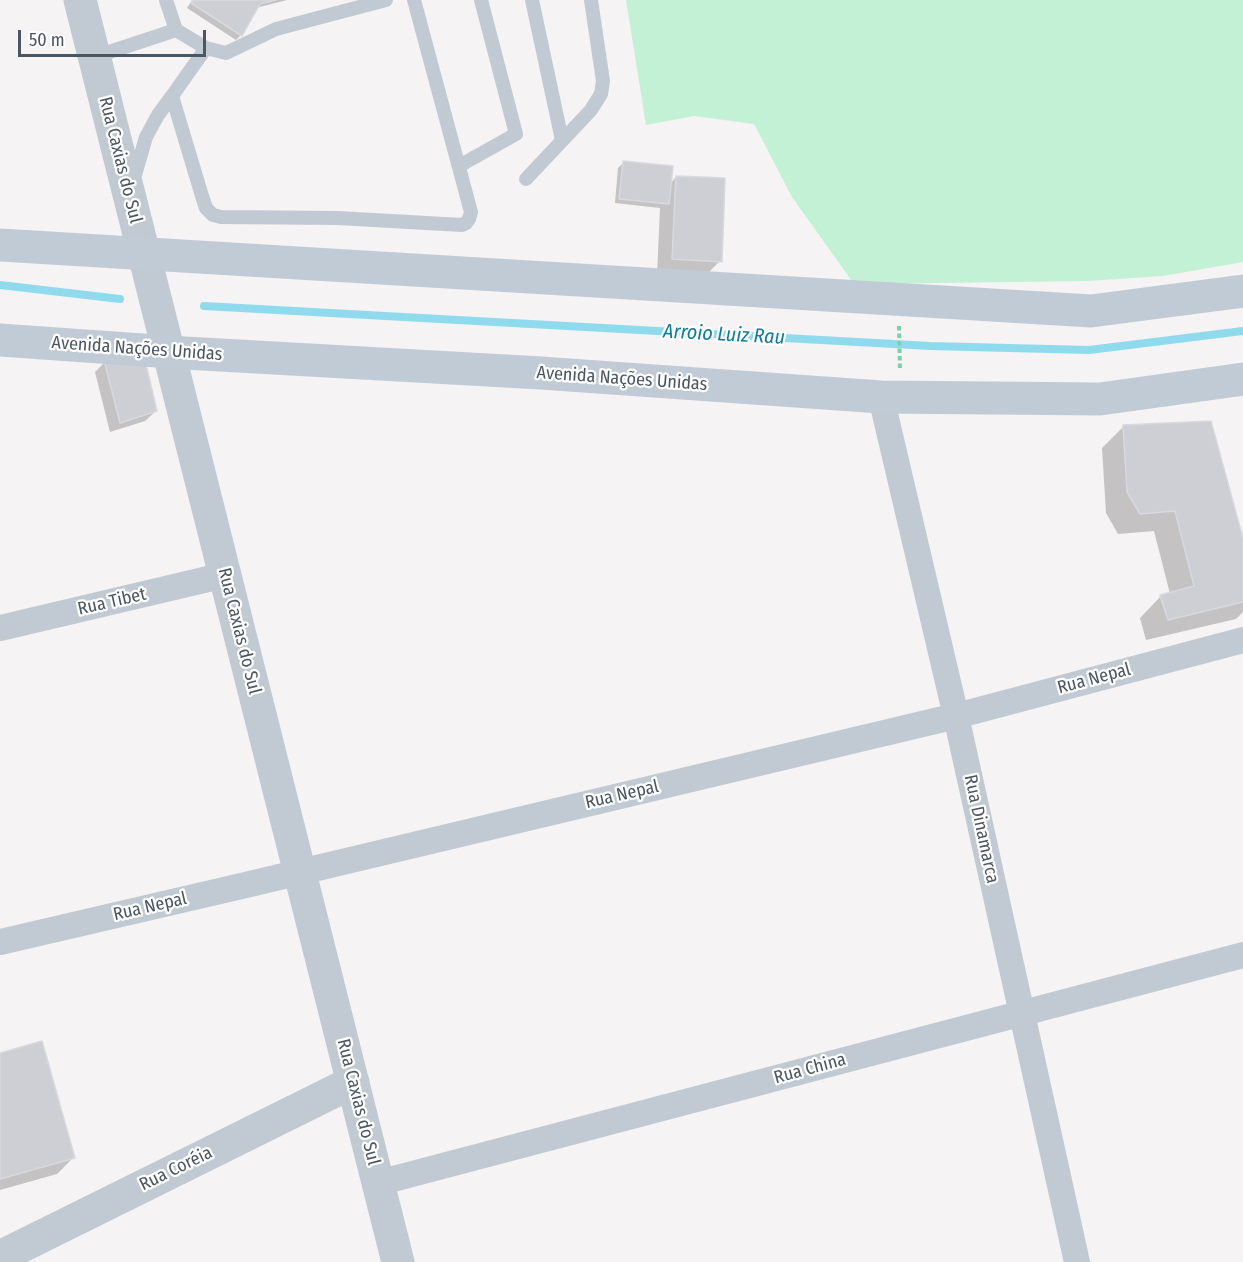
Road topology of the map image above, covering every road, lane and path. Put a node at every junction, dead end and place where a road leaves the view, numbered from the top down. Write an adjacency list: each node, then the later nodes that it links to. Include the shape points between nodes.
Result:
1 (80, 0): 10 (street, Rua Caxias do Sul)
2 (166, 0): 8 (lane)
3 (386, 0): 9 (lane, via 276,29 226,53)
4 (414, 0): 13 (lane)
5 (481, 0): 13 (lane, via 516,134)
6 (532, 0): 12 (lane)
7 (591, 0): 12 (lane, via 602,94)
8 (176, 30): 9 (lane); 10 (lane)
9 (206, 48): 11 (lane)
10 (94, 57): 15 (street, Rua Caxias do Sul)
11 (172, 96): 13 (lane, via 206,208 221,217 462,225 471,212); 15 (lane, via 146,137 135,174)
12 (562, 140): 14 (lane)
13 (459, 166)
14 (526, 179)
15 (134, 214): 17 (street, Rua Caxias do Sul)
16 (0, 245): 17 (main road)
17 (144, 253): 18 (main road, via 1091,311); 21 (street, Rua Caxias do Sul)
18 (1243, 291)
19 (899, 326): 23 (path)
20 (0, 340): 21 (main road, Avenida Nações Unidas)
21 (168, 352): 23 (main road, Avenida Nações Unidas, via 541,373); 24 (street, Rua Caxias do Sul)
22 (1243, 379): 23 (main road, Avenida Nações Unidas, via 1100,399)
23 (890, 385): 27 (street, Rua Dinamarca)
24 (225, 575): 25 (street, Rua Tibet); 28 (street, Rua Caxias do Sul)
25 (0, 628)
26 (1243, 640): 27 (street, Rua Nepal)
27 (956, 716): 28 (street, Rua Nepal); 31 (street, Rua Dinamarca)
28 (300, 872): 29 (street, Rua Nepal); 32 (street, Rua Caxias do Sul)
29 (0, 942)
30 (1243, 955): 31 (street, Rua China)
31 (1021, 1014): 33 (street, Rua China); 36 (street, Rua Dinamarca)
32 (352, 1082): 33 (street, Rua Caxias do Sul); 34 (street, Rua Coréia)
33 (378, 1183): 35 (street, Rua Caxias do Sul)
34 (0, 1257)
35 (398, 1262)
36 (1077, 1262)

